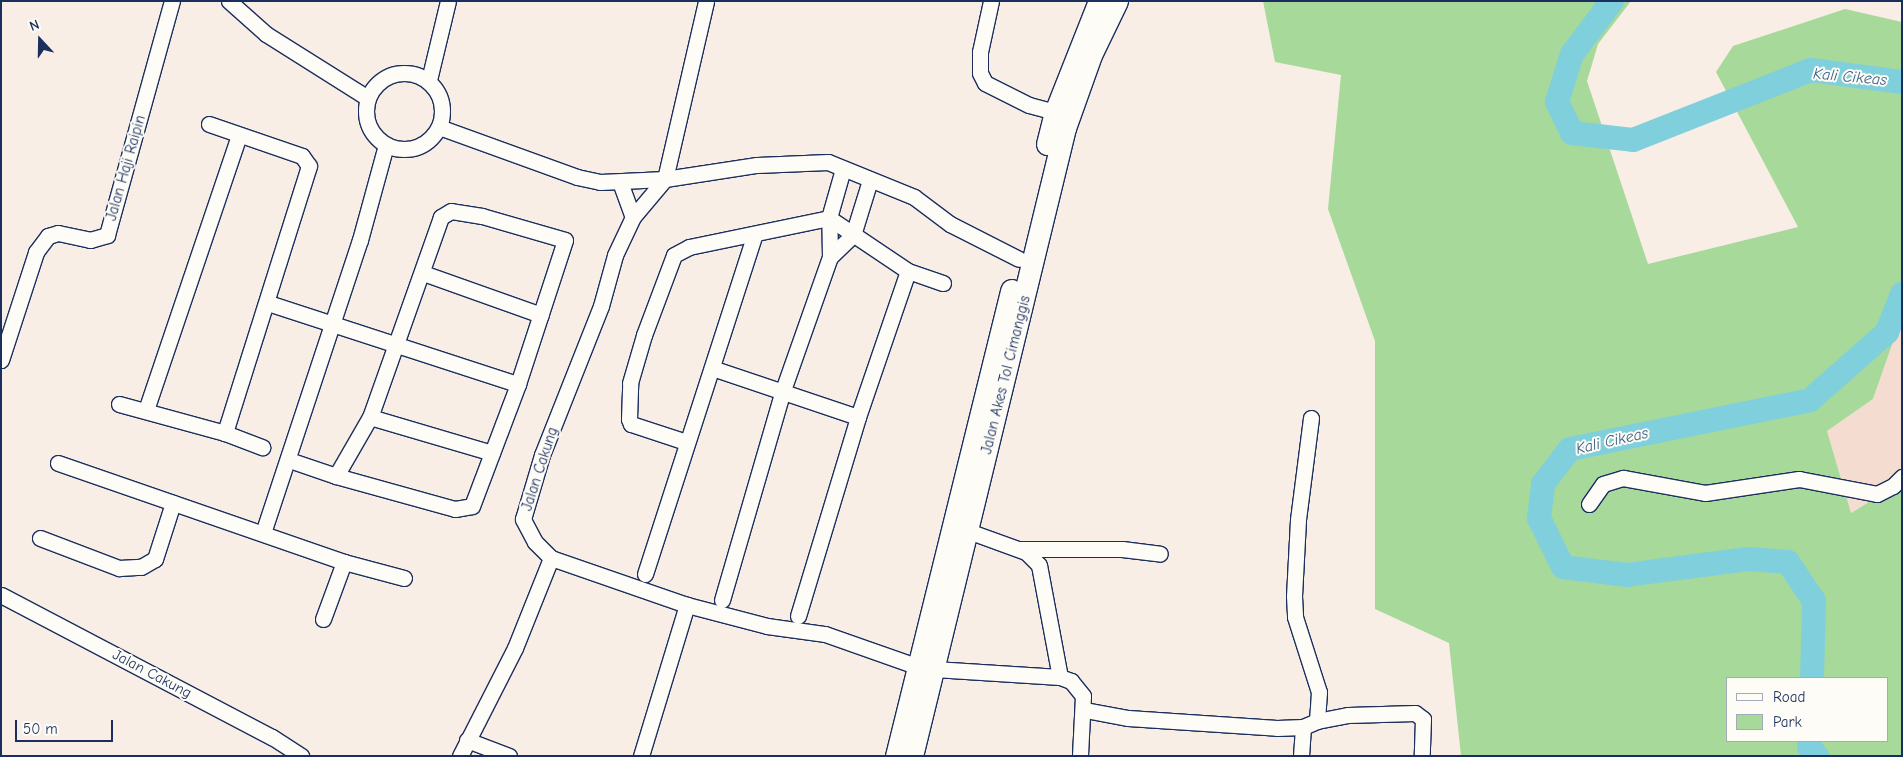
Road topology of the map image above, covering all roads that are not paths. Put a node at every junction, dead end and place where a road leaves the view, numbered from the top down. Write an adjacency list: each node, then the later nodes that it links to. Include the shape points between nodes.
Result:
1 (172, 1): 32 (street, Jalan Haji Raipin, via 107,235 90,240 58,233 48,236 36,252)
2 (229, 1): 9 (street, via 266,34)
3 (448, 1): 8 (street)
4 (706, 1): 16 (street)
5 (991, 1): 10 (street, via 980,52 980,73 985,83 1029,105)
6 (1099, 1): 10 (main road, Jalan Akes Tol Cimanggis)
7 (1117, 1): 51 (main road, Jalan Akes Tol Cimanggis, via 1091,55 1065,128)
8 (429, 80): 9 (street, via 413,73 396,73 380,80); 12 (street, via 440,94 443,111)
9 (366, 97): 14 (street, via 367,123)
10 (1055, 112): 24 (main road, Jalan Akes Tol Cimanggis)
11 (209, 124): 13 (street)
12 (439, 128): 14 (street, via 430,140 417,147 401,149); 18 (street, via 577,177)
13 (239, 136): 28 (street, via 302,156 310,166); 37 (street)
14 (386, 145): 30 (street)
15 (843, 169): 16 (street, via 828,162 811,161 757,165); 17 (street); 20 (street)
16 (665, 179): 18 (street); 19 (street, Jalan Cakung)
17 (870, 180): 22 (street); 24 (street, via 914,197 950,224)
18 (620, 182): 19 (street)
19 (633, 217): 56 (street, Jalan Cakung, via 615,255 601,306 542,455 523,520 535,542)
20 (829, 218): 21 (street); 22 (street); 23 (street)
21 (755, 234): 33 (street); 42 (street, via 688,247 674,255 644,335 630,383 629,419 632,424)
22 (853, 235): 23 (street); 25 (street)
23 (830, 257): 35 (street)
24 (1019, 259): 65 (main road, Jalan Akes Tol Cimanggis)
25 (908, 271): 27 (street); 39 (street)
26 (423, 273): 29 (street); 29 (street, via 441,217 451,211 482,216 565,240); 31 (street)
27 (943, 283)
28 (268, 303): 30 (street); 41 (street)
29 (541, 315): 34 (street)
30 (333, 323): 31 (street); 52 (street)
31 (398, 343): 34 (street); 38 (street)
32 (1, 360)
33 (712, 368): 35 (street); 42 (street)
34 (518, 384): 44 (street)
35 (782, 393): 39 (street); 61 (street)
36 (119, 404): 37 (street)
37 (146, 410): 41 (street)
38 (370, 417): 44 (street); 47 (street)
39 (858, 417): 63 (street)
40 (1311, 418): 68 (street, via 1298,520 1294,596 1295,617 1320,692)
41 (225, 433): 43 (street)
42 (686, 442): 58 (street)
43 (262, 447)
44 (492, 453): 47 (street, via 476,502 467,509 455,509)
45 (296, 462): 47 (street)
46 (58, 463): 49 (street)
47 (336, 476)
48 (1902, 477): 50 (street, via 1877,494 1798,479 1706,493 1623,478 1603,484)
49 (174, 503): 52 (street); 53 (street, via 155,559 141,566 119,568)
50 (1589, 504)
51 (968, 531): 54 (street); 65 (main road, Jalan Akes Tol Cimanggis)
52 (263, 533): 57 (street)
53 (40, 538)
54 (1018, 549): 55 (street, via 1122,549); 66 (street, via 1032,555 1040,570)
55 (1160, 554)
56 (552, 558): 62 (street); 69 (street, via 515,648)
57 (344, 562): 59 (street); 64 (street)
58 (645, 574)
59 (404, 578)
60 (1, 595): 70 (street, Jalan Cakung, via 272,737)
61 (722, 600)
62 (687, 605): 65 (street, via 767,626 825,634); 73 (street)
63 (798, 616)
64 (323, 619)
65 (925, 668): 66 (street); 74 (main road, Jalan Akes Tol Cimanggis); 75 (main road, Jalan Akes Tol Cimanggis)
66 (1060, 677): 67 (street, via 1071,681 1080,690)
67 (1085, 710): 68 (street, via 1128,718 1251,728); 76 (street)
68 (1310, 724): 77 (street); 78 (street, via 1348,715 1415,713 1423,719)
69 (467, 740): 71 (street); 72 (street)
70 (300, 756)
71 (460, 756)
72 (509, 756)
73 (641, 756)
74 (896, 756)
75 (912, 756)
76 (1080, 756)
77 (1300, 756)
78 (1422, 756)

